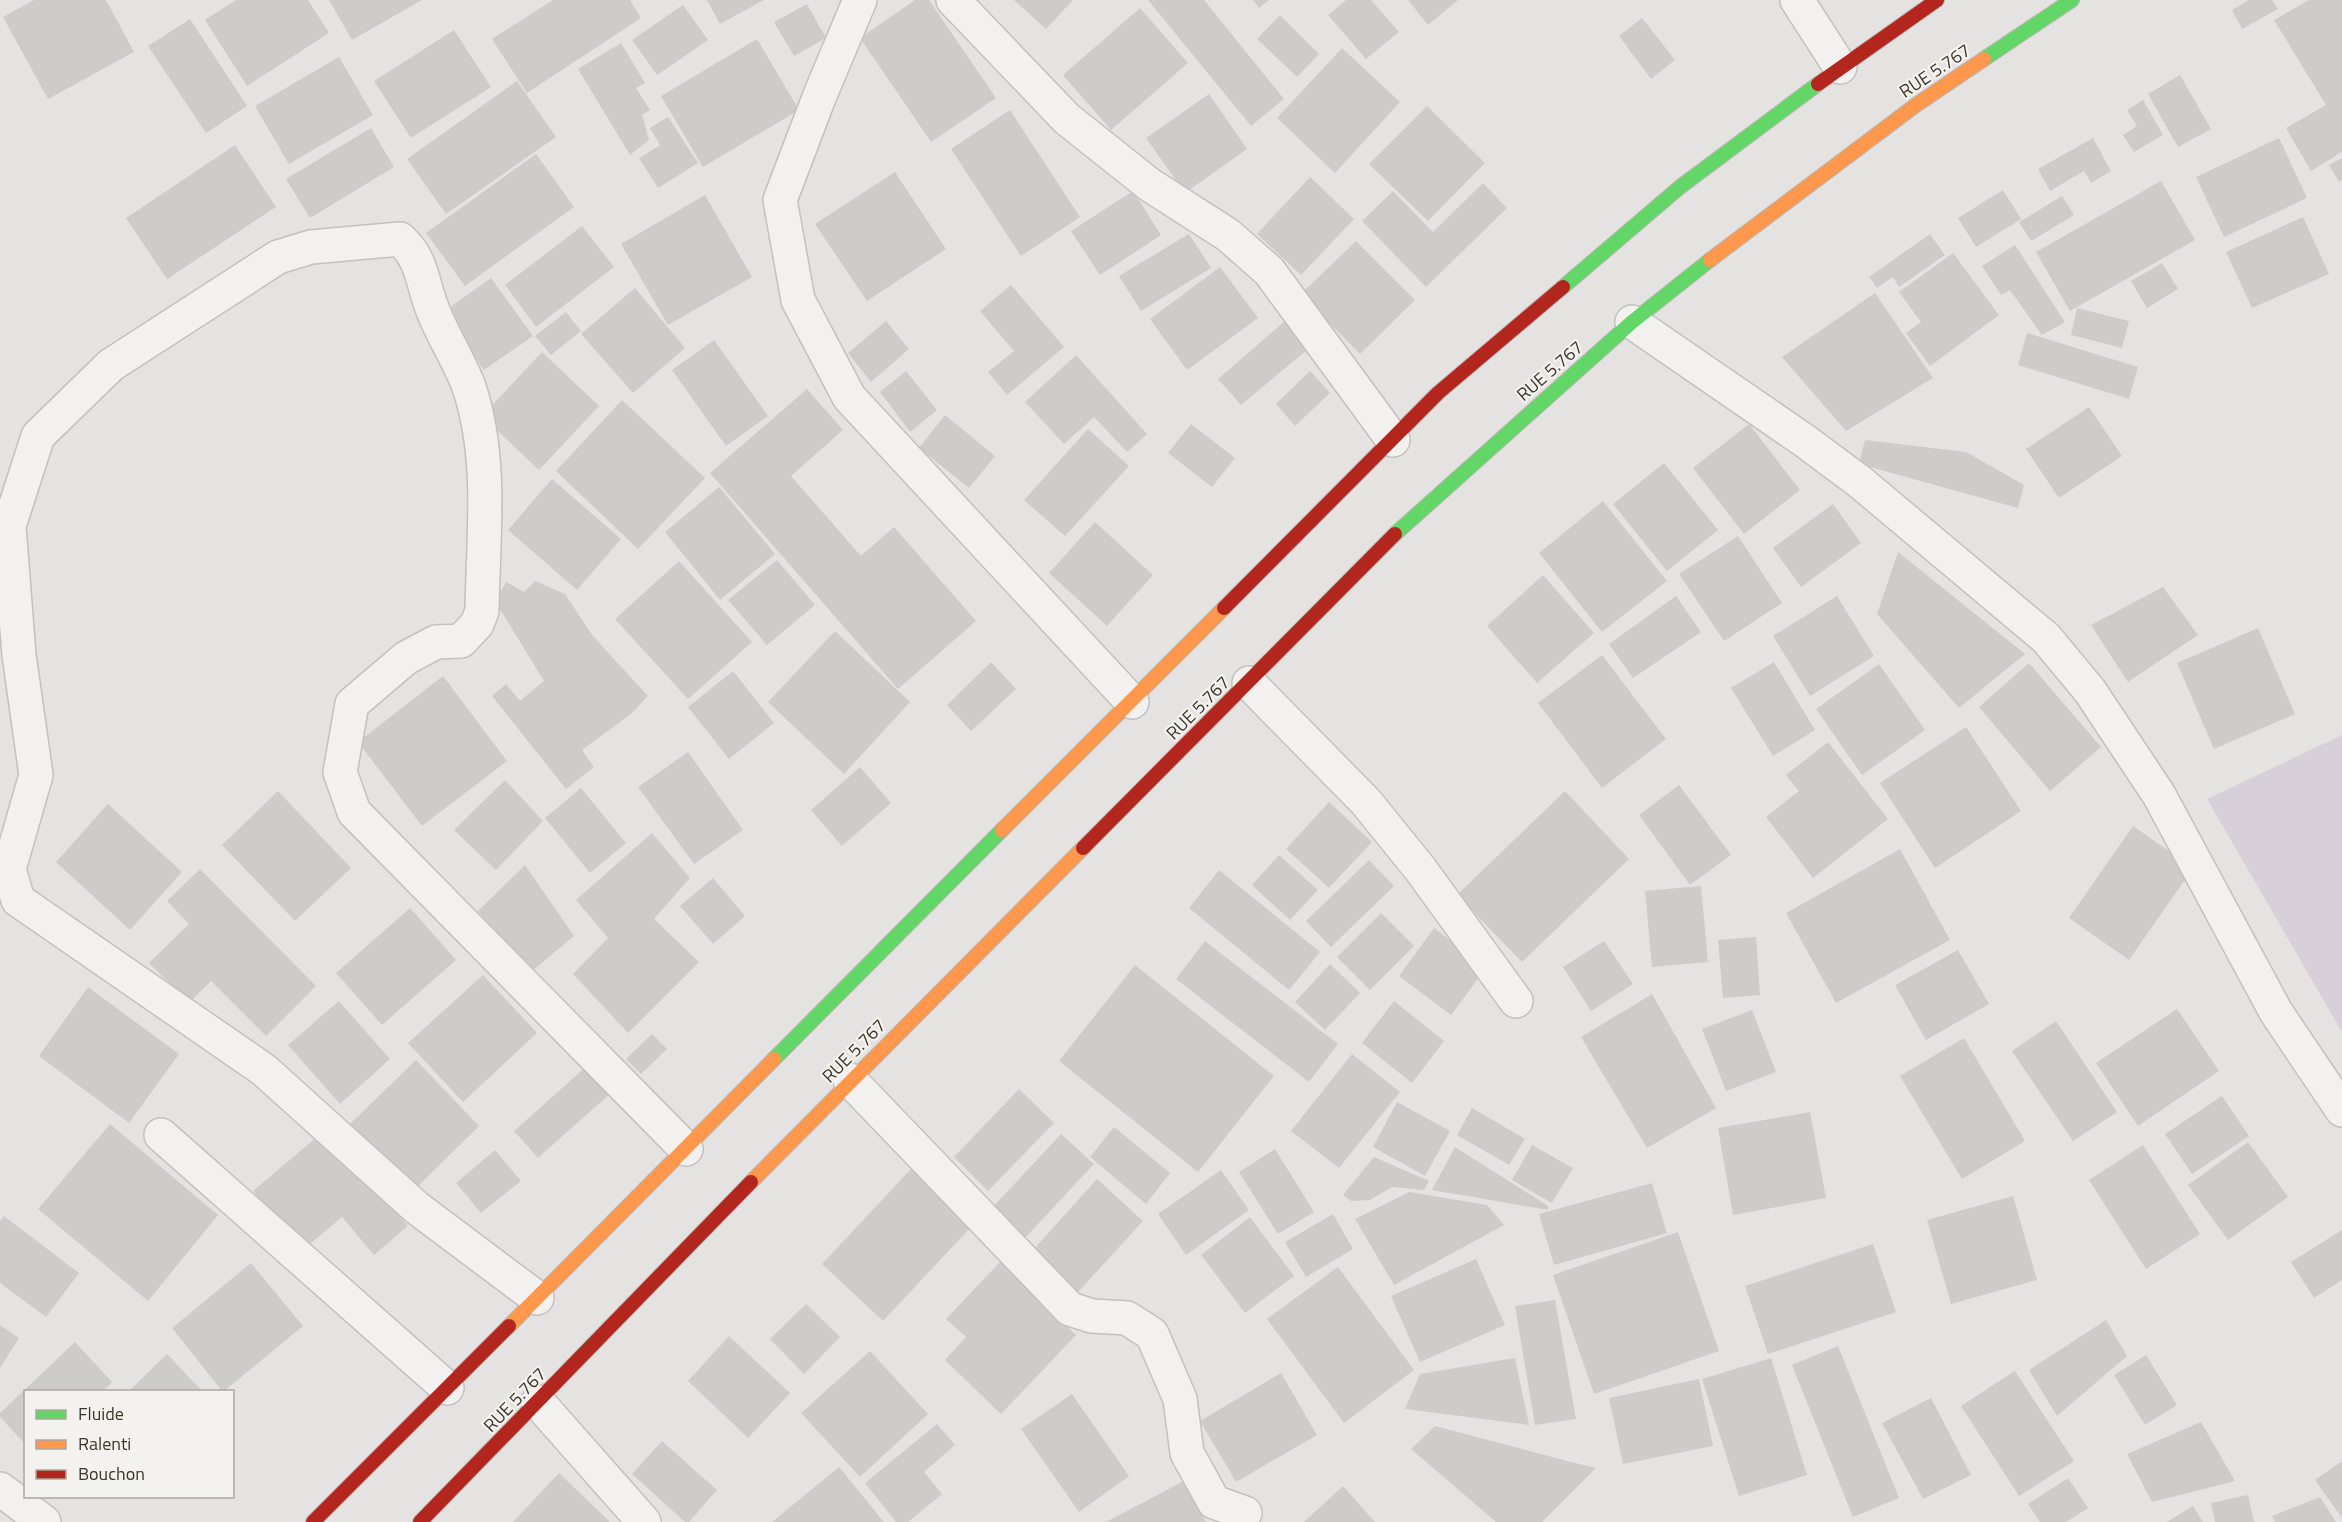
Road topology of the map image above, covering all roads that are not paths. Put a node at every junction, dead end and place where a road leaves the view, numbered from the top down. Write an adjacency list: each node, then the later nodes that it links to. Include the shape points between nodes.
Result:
1 (860, 0): 10 (street, via 780,200 798,300 849,397)
2 (953, 0): 8 (street, via 1067,119 1150,185 1227,235 1269,271)
3 (1797, 0): 6 (street)
4 (1937, 0): 6 (highway)
5 (2072, 0): 7 (highway, RUE 5.767, via 1916,105)
6 (1840, 67): 8 (highway, via 1680,187 1438,393)
7 (1632, 322): 9 (highway, RUE 5.767, via 1405,524); 13 (street, via 1851,475 2046,638 2090,691 2160,795 2276,1012)
8 (1393, 440): 10 (highway)
9 (1249, 683): 11 (street, via 1366,802); 12 (highway, RUE 5.767)
10 (1132, 702): 15 (highway)
11 (1516, 1001)
12 (850, 1080): 18 (highway, RUE 5.767); 20 (street, via 1070,1309 1092,1316 1128,1318 1152,1334 1180,1399 1187,1453 1214,1502)
13 (2342, 1110)
14 (161, 1135): 17 (street)
15 (686, 1149): 16 (highway); 16 (street, via 354,812 340,772 352,704 406,658 436,642 460,641 477,624 482,611 483,459 469,387 432,309 412,249 400,238 311,247 278,257 111,365 38,436 9,526 19,656 36,775 9,869 18,900 264,1070 417,1208)
16 (537, 1298): 17 (highway)
17 (447, 1388): 22 (highway)
18 (538, 1402): 23 (highway, RUE 5.767); 24 (street)
19 (0, 1489): 21 (street)
20 (1245, 1513)
21 (44, 1522)
22 (313, 1522)
23 (420, 1522)
24 (644, 1522)

